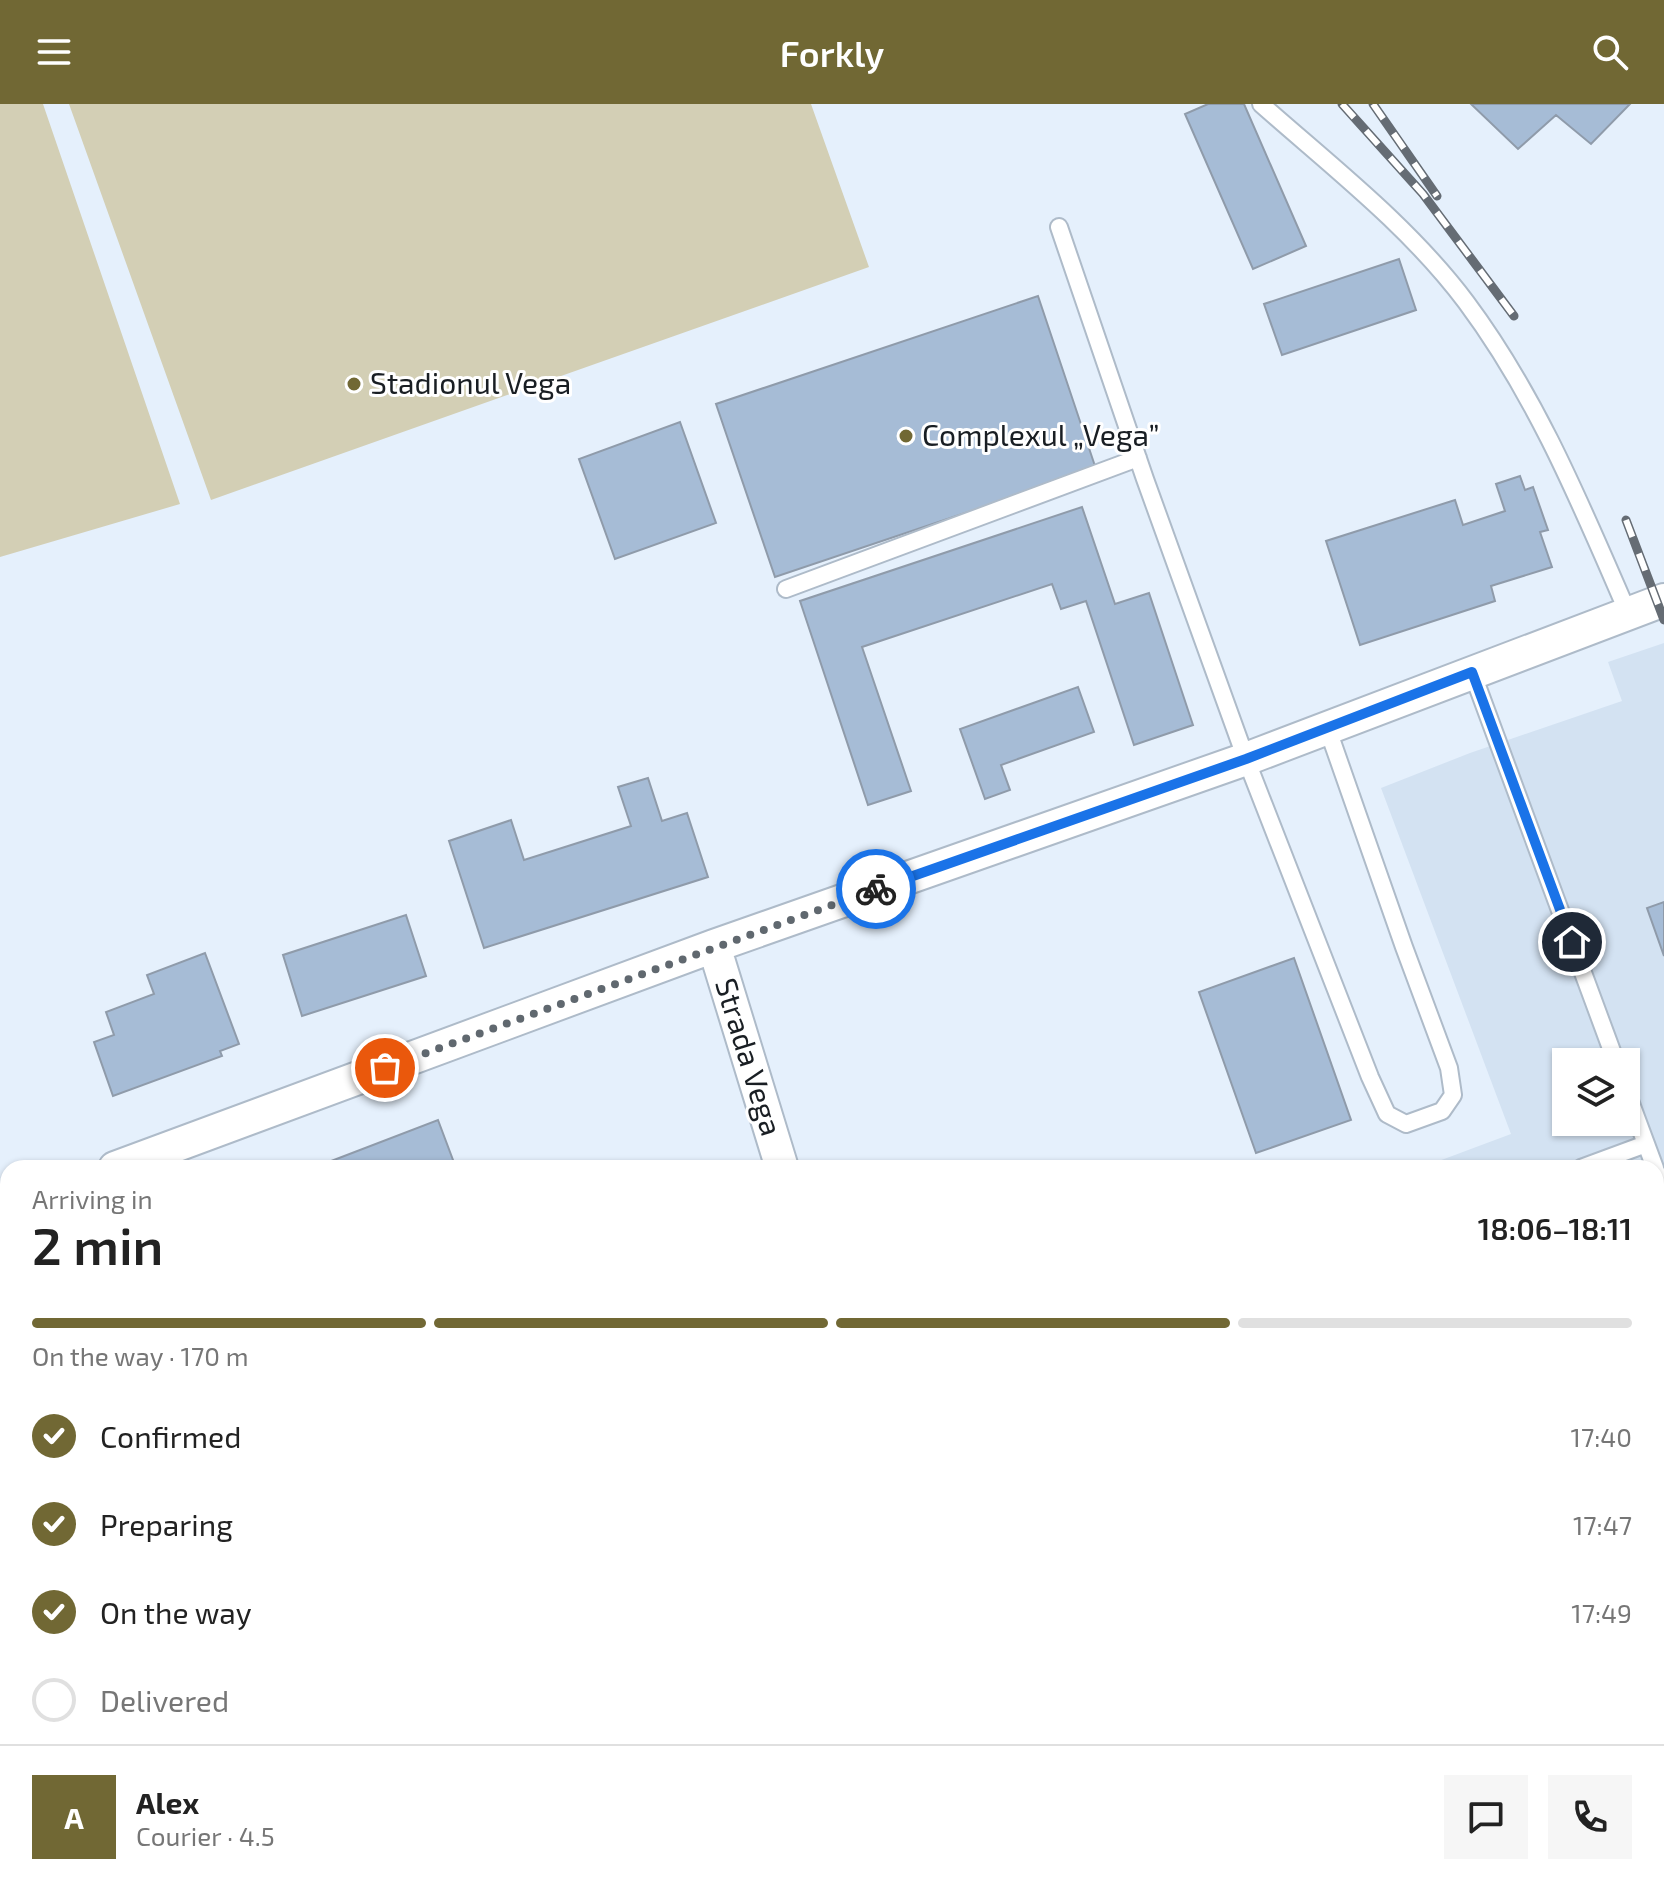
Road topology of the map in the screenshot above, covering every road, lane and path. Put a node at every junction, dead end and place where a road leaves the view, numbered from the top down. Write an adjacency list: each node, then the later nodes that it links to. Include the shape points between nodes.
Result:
1 (1261, 104): 6 (lane, via 1408,235 1465,300 1549,436)
2 (1059, 227): 3 (lane)
3 (1138, 458): 4 (lane); 9 (lane)
4 (786, 589)
5 (1664, 600): 6 (street, Strada Vega)
6 (1628, 613): 7 (street, Strada Vega)
7 (1472, 672): 8 (street, Strada Vega); 11 (lane)
8 (1327, 727): 9 (street, Strada Vega); 9 (lane, via 1449,1068 1453,1095 1442,1111 1406,1124 1387,1114)
9 (1246, 759): 10 (street, Strada Vega)
10 (714, 946): 14 (street, Strada Vega); 15 (street, Strada Vega)
11 (1611, 1048)
12 (1640, 1128): 13 (lane)
13 (1646, 1144): 16 (lane); 17 (lane)
14 (137, 1160)
15 (780, 1160)
16 (1603, 1160)
17 (1652, 1160)

